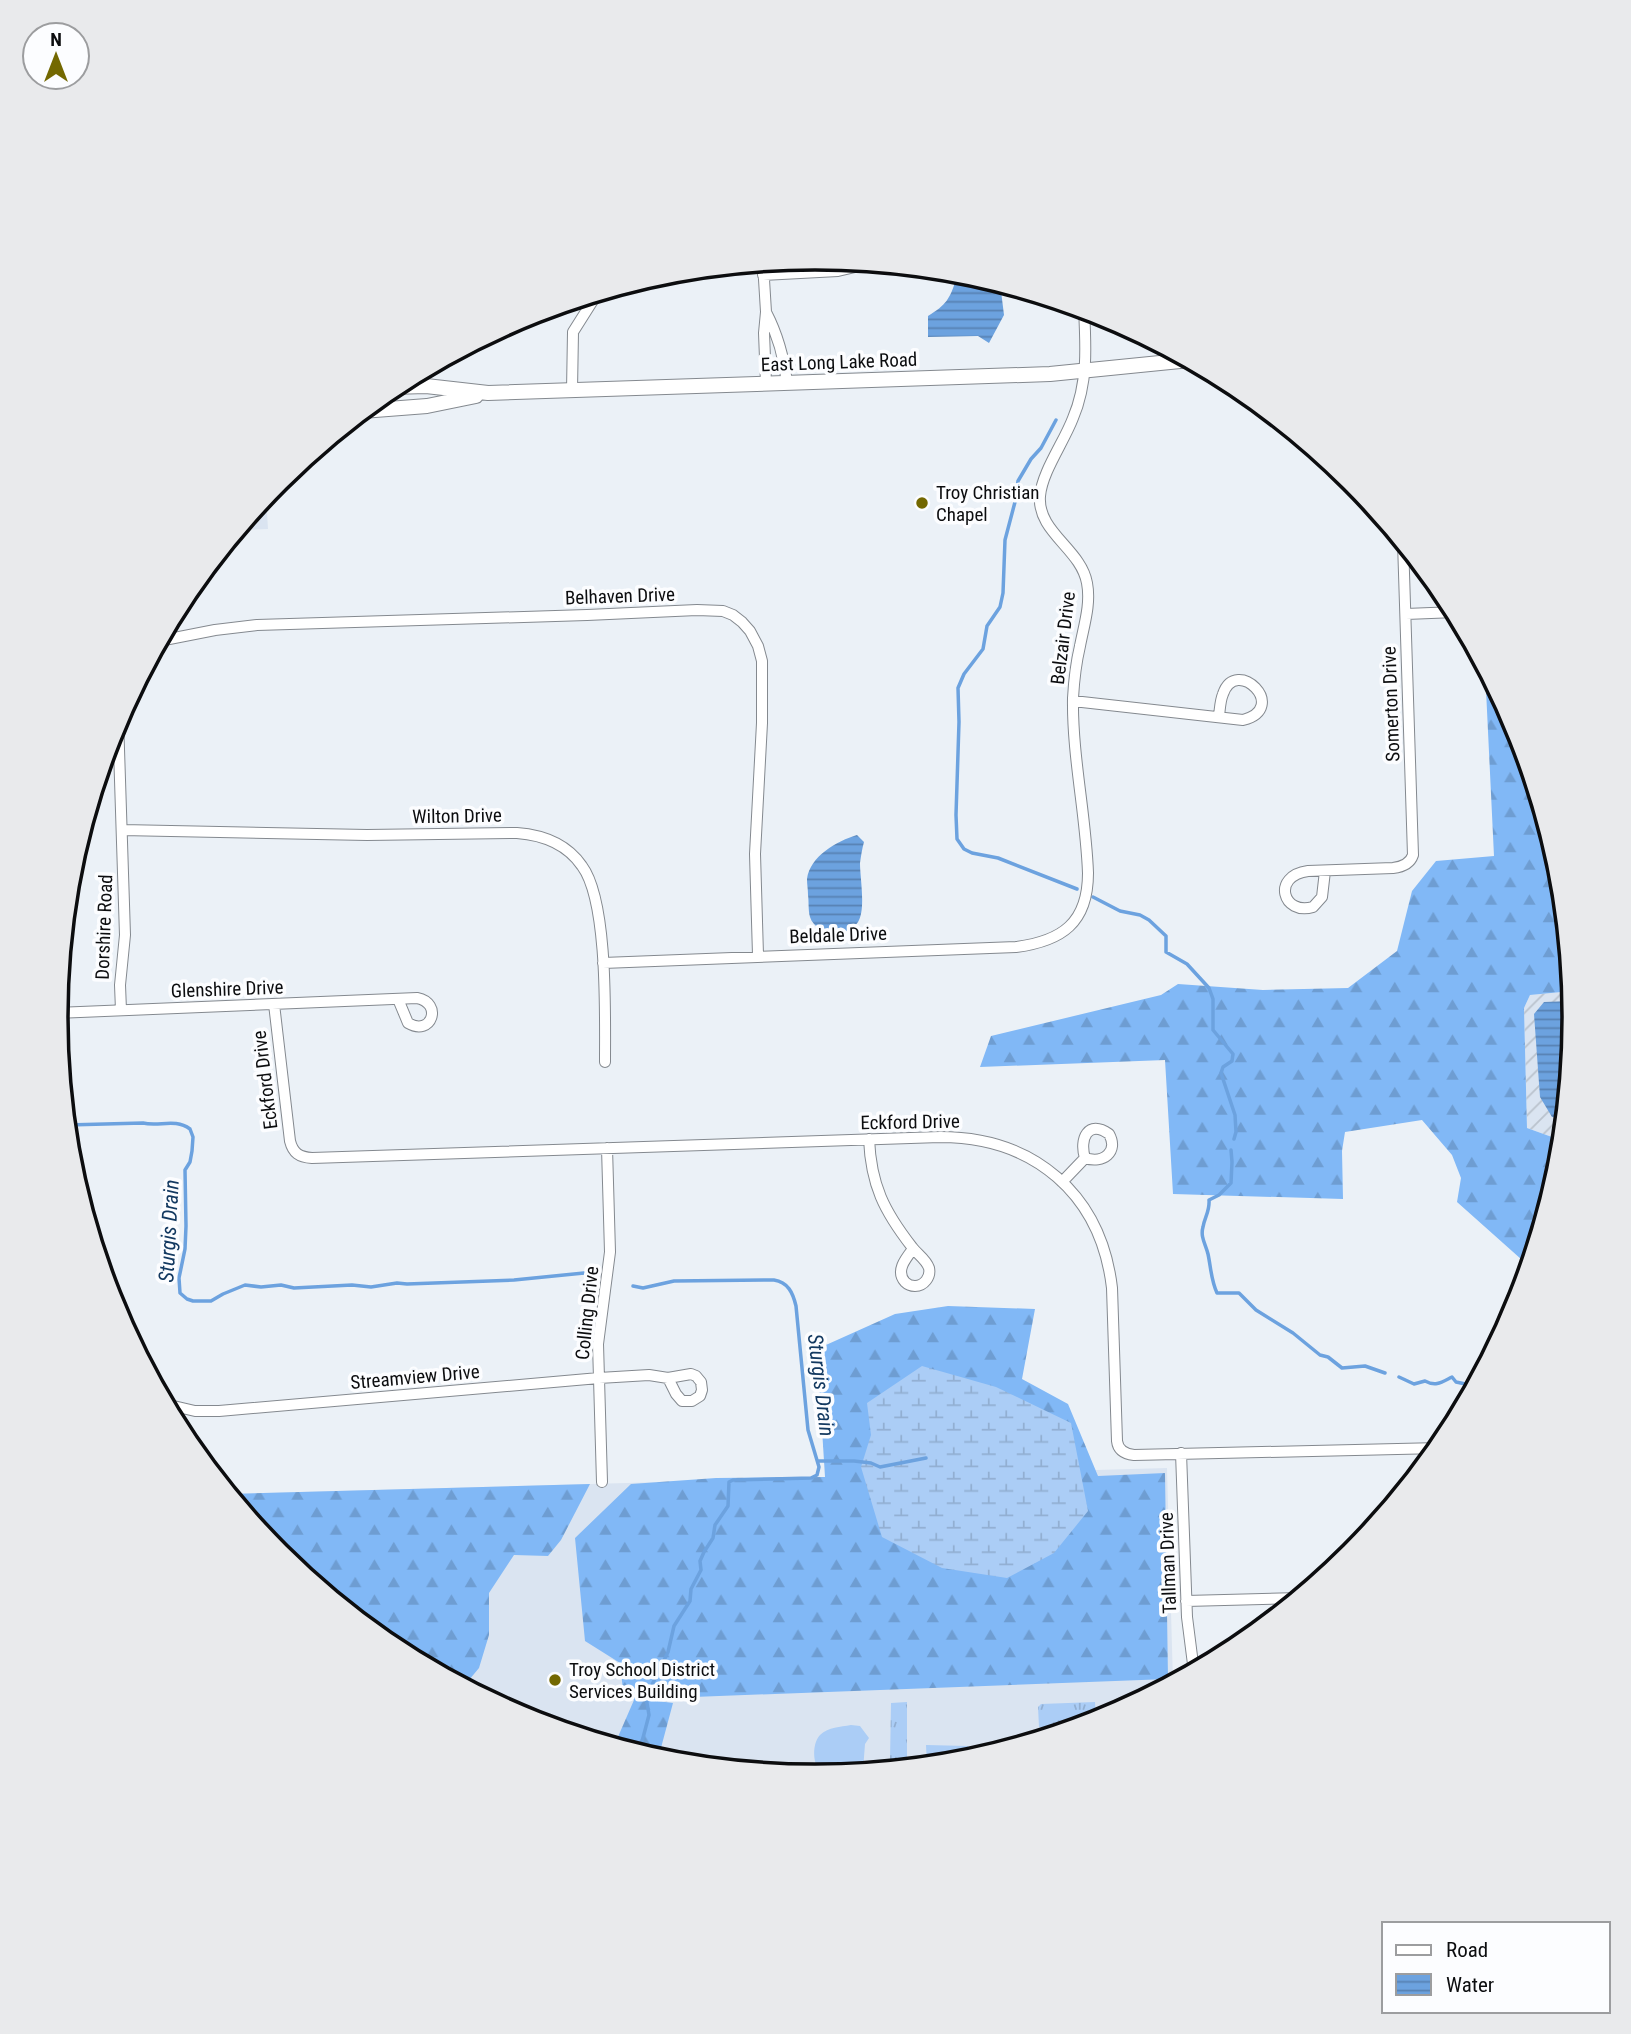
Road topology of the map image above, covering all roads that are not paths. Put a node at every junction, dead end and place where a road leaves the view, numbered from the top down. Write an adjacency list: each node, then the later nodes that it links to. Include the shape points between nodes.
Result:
1 (763, 271): 3 (street)
2 (840, 271): 3 (street)
3 (763, 275): 5 (street)
4 (590, 305): 12 (street, via 573,332)
5 (766, 312): 9 (street); 10 (street, via 777,335)
6 (1084, 320): 8 (street, Belzair Drive)
7 (1174, 362): 8 (main road, East Long Lake Road)
8 (1086, 372): 10 (main road, East Long Lake Road); 19 (street, Belzair Drive, via 1079,405 1040,495 1043,515 1079,562 1088,586)
9 (766, 383): 10 (main road, East Long Lake Road); 12 (main road, East Long Lake Road)
10 (787, 383)
11 (416, 386): 13 (main road, East Long Lake Road)
12 (572, 390): 13 (main road, East Long Lake Road)
13 (488, 393): 14 (main road, East Long Lake Road, via 427,406)
14 (381, 410)
15 (1404, 558): 17 (street, Somerton Drive)
16 (1444, 612): 17 (street)
17 (1406, 614): 23 (street, Somerton Drive, via 1413,855 1409,863 1393,868)
18 (171, 639): 25 (street, Belhaven Drive, via 257,625 697,610 733,615 758,646 763,678 755,854)
19 (1073, 701): 20 (street); 24 (street, Belzair Drive, via 1088,880 1081,909)
20 (1219, 716): 20 (street, via 1243,720 1255,715 1262,703 1259,690 1243,680 1231,684 1223,694)
21 (119, 747): 22 (street, Dorshire Road)
22 (122, 830): 26 (street, Wilton Drive, via 531,834 559,844 587,873 596,901); 29 (street, Dorshire Road, via 125,935)
23 (1325, 871)
24 (1070, 926): 25 (street, Beldale Drive, via 1054,938 1016,947)
25 (758, 955): 26 (street, Beldale Drive)
26 (603, 962): 31 (street, Wilton Drive)
27 (398, 999): 28 (street, Glenshire Drive)
28 (274, 1004): 29 (street, Glenshire Drive); 33 (street, Eckford Drive, via 290,1141 301,1156)
29 (121, 1010): 30 (street, Glenshire Drive)
30 (68, 1012)
31 (605, 1062)
32 (869, 1139): 33 (street, Eckford Drive); 35 (street, Eckford Drive, via 959,1137 989,1142 1029,1157); 36 (street, via 876,1187 887,1213)
33 (607, 1148): 37 (street, Colling Drive, via 610,1252 598,1327)
34 (1085, 1158): 35 (street)
35 (1062, 1182): 41 (street, Eckford Drive, via 1094,1225 1110,1269 1118,1444 1130,1455)
36 (913, 1249)
37 (598, 1378): 38 (street, Streamview Drive); 39 (street, Streamview Drive, via 219,1411); 42 (street, Colling Drive)
38 (668, 1378)
39 (178, 1407)
40 (1425, 1448): 41 (street, Eckford Drive)
41 (1181, 1453): 44 (street, Tallman Drive)
42 (602, 1482)
43 (1284, 1598): 44 (street)
44 (1186, 1601): 45 (street, Tallman Drive)
45 (1193, 1662)

